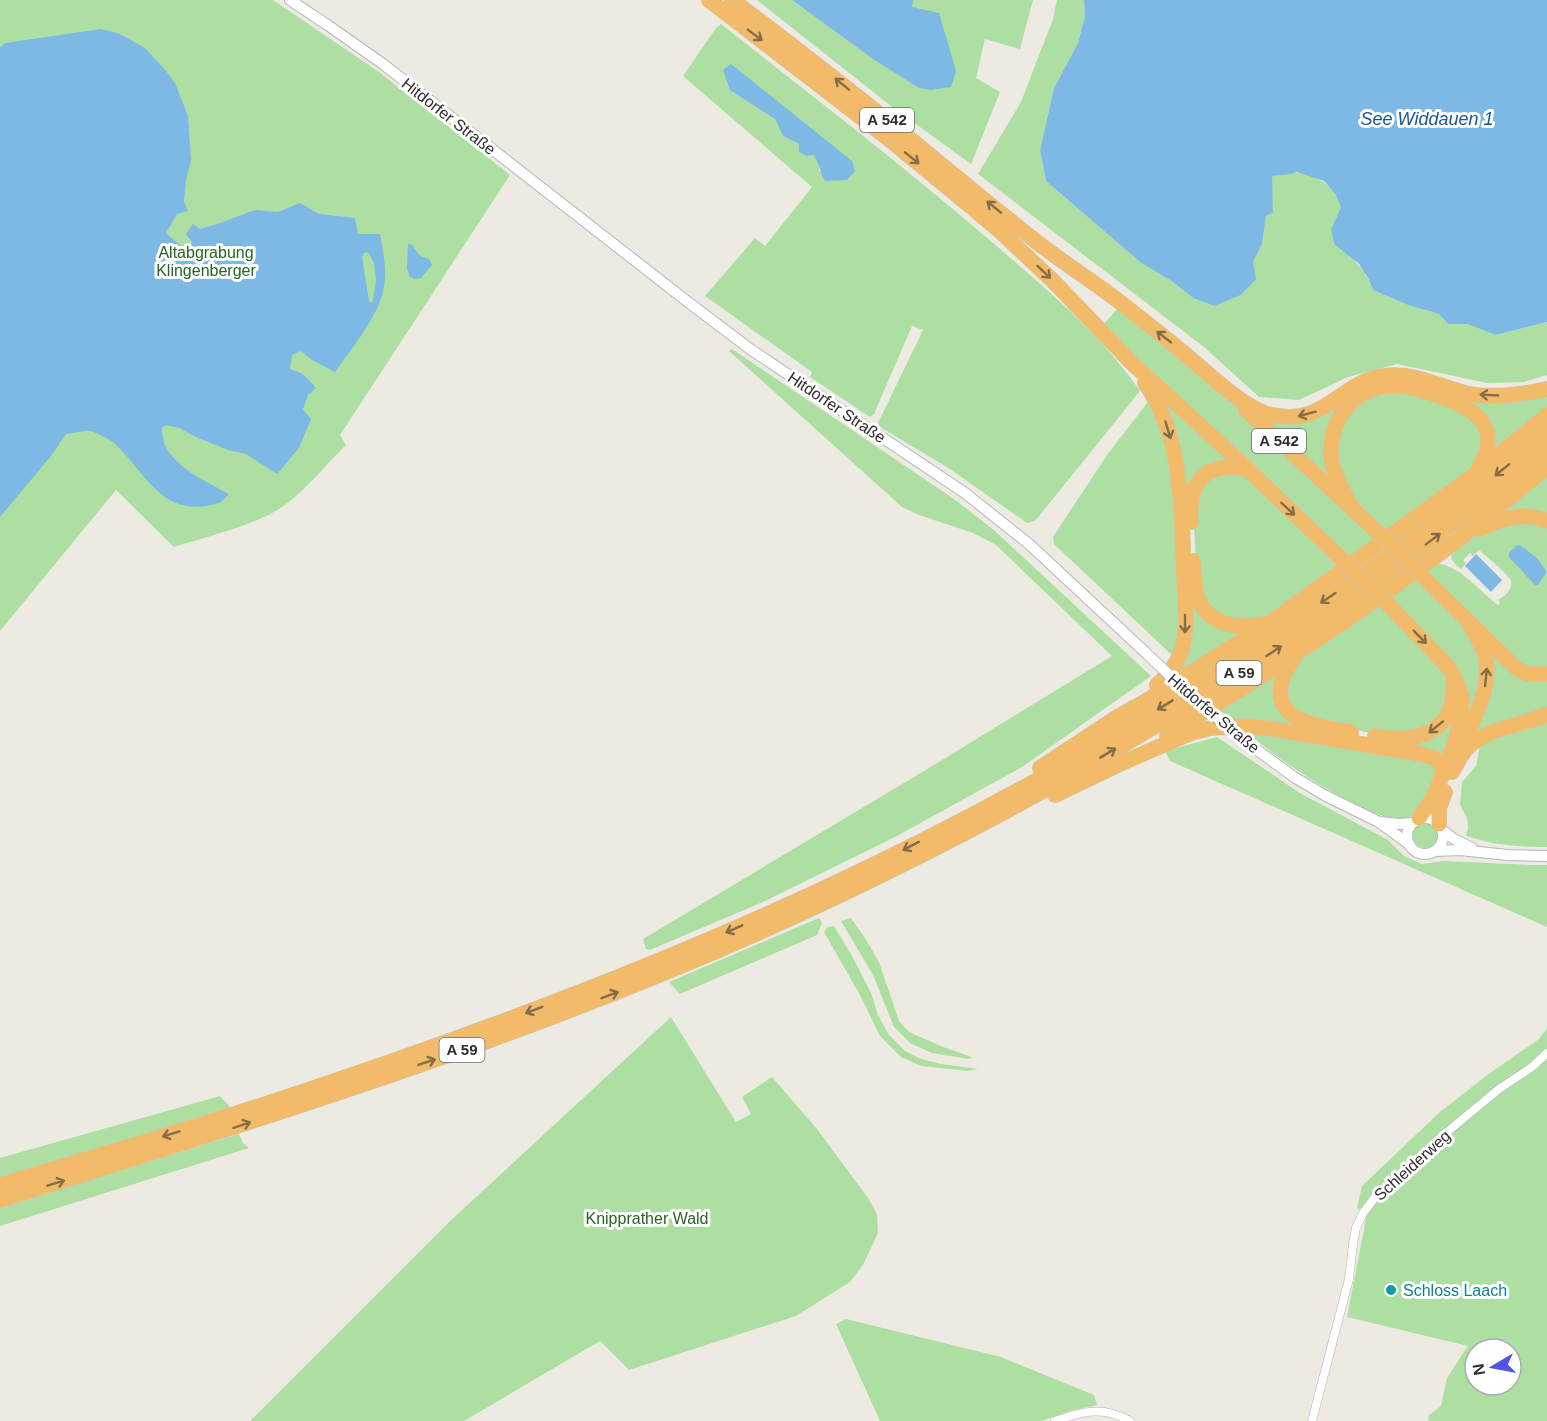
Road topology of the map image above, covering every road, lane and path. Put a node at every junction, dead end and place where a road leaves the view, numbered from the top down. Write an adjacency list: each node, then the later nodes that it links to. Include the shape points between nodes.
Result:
1 (290, 0): 26 (main road, Hitdorfer Straße, bridge, via 383,64 750,349 964,493 1029,544 1238,736 1294,777)
2 (709, 0): 4 (highway, A 542, one-way to 4, via 969,205 1052,280)
3 (732, 0): 5 (highway, A 542, one-way to 3)
4 (1130, 361): 11 (highway, A 542); 22 (highway, one-way to 22, via 1157,402 1176,458 1186,631 1174,668)
5 (1207, 372): 6 (highway, one-way to 5, via 1490,396 1413,377 1383,376 1354,387 1312,414 1285,417 1263,413); 13 (highway, A 542)
6 (1547, 389)
7 (1547, 415): 12 (highway)
8 (1547, 433): 25 (highway, A 59, one-way to 25, via 1405,544 1263,643 1149,715)
9 (1547, 449): 33 (highway, A 59, one-way to 9, via 1048,789 1272,652 1416,552)
10 (1547, 467): 15 (highway)
11 (1247, 470): 17 (highway, via 1211,470 1192,494 1194,580 1199,600 1208,613 1224,623 1241,626); 19 (highway, A 542, one-way to 19, bridge, via 1386,602)
12 (1477, 473): 13 (highway, via 1488,440 1485,426 1476,415 1464,406 1420,390 1380,387 1352,402 1340,416 1333,434 1334,470); 17 (highway)
13 (1352, 508): 16 (highway, A 542, bridge)
14 (1547, 521): 15 (highway, via 1528,516 1495,521)
15 (1449, 546): 18 (highway)
16 (1468, 621): 20 (highway, via 1522,672); 24 (highway, A 542, one-way to 16, via 1486,684 1485,655)
17 (1271, 622): 22 (highway)
18 (1299, 651): 19 (highway, one-way to 18, via 1452,701 1442,722 1418,737 1388,739 1303,721 1292,714 1285,707 1280,687 1282,676); 23 (highway)
19 (1453, 674): 24 (highway, A 542, via 1462,698 1461,718)
20 (1547, 674)
21 (1547, 714): 24 (highway, via 1489,732 1466,749)
22 (1116, 718): 25 (highway, via 986,801)
23 (1124, 762): 24 (highway, via 1191,733 1242,726 1420,754 1434,758); 33 (highway, via 937,854)
24 (1447, 772): 27 (highway, A 542); 28 (highway, A 542, via 1438,808)
25 (963, 820): 35 (highway, A 59, one-way to 35, via 828,887 717,936 513,1018 304,1092)
26 (1377, 821): 27 (main road, Hitdorfer Straße); 29 (main road, Hitdorfer Straße)
27 (1416, 821): 28 (main road, via 1430,818); 29 (main road, via 1407,833)
28 (1441, 827): 30 (main road, via 1443,840); 31 (main road)
29 (1409, 844): 30 (main road, via 1423,854)
30 (1434, 851): 31 (main road)
31 (1478, 851): 32 (main road)
32 (1547, 856)
33 (909, 861): 36 (highway, A 59, one-way to 33, via 251,1122 516,1030 723,947)
34 (1547, 1053): 39 (street, Schleiderweg, via 1447,1132 1376,1196 1363,1213 1356,1228 1349,1279)
35 (0, 1185)
36 (0, 1200)
37 (1055, 1421): 38 (street, via 1098,1410)
38 (1130, 1421)
39 (1312, 1421)

